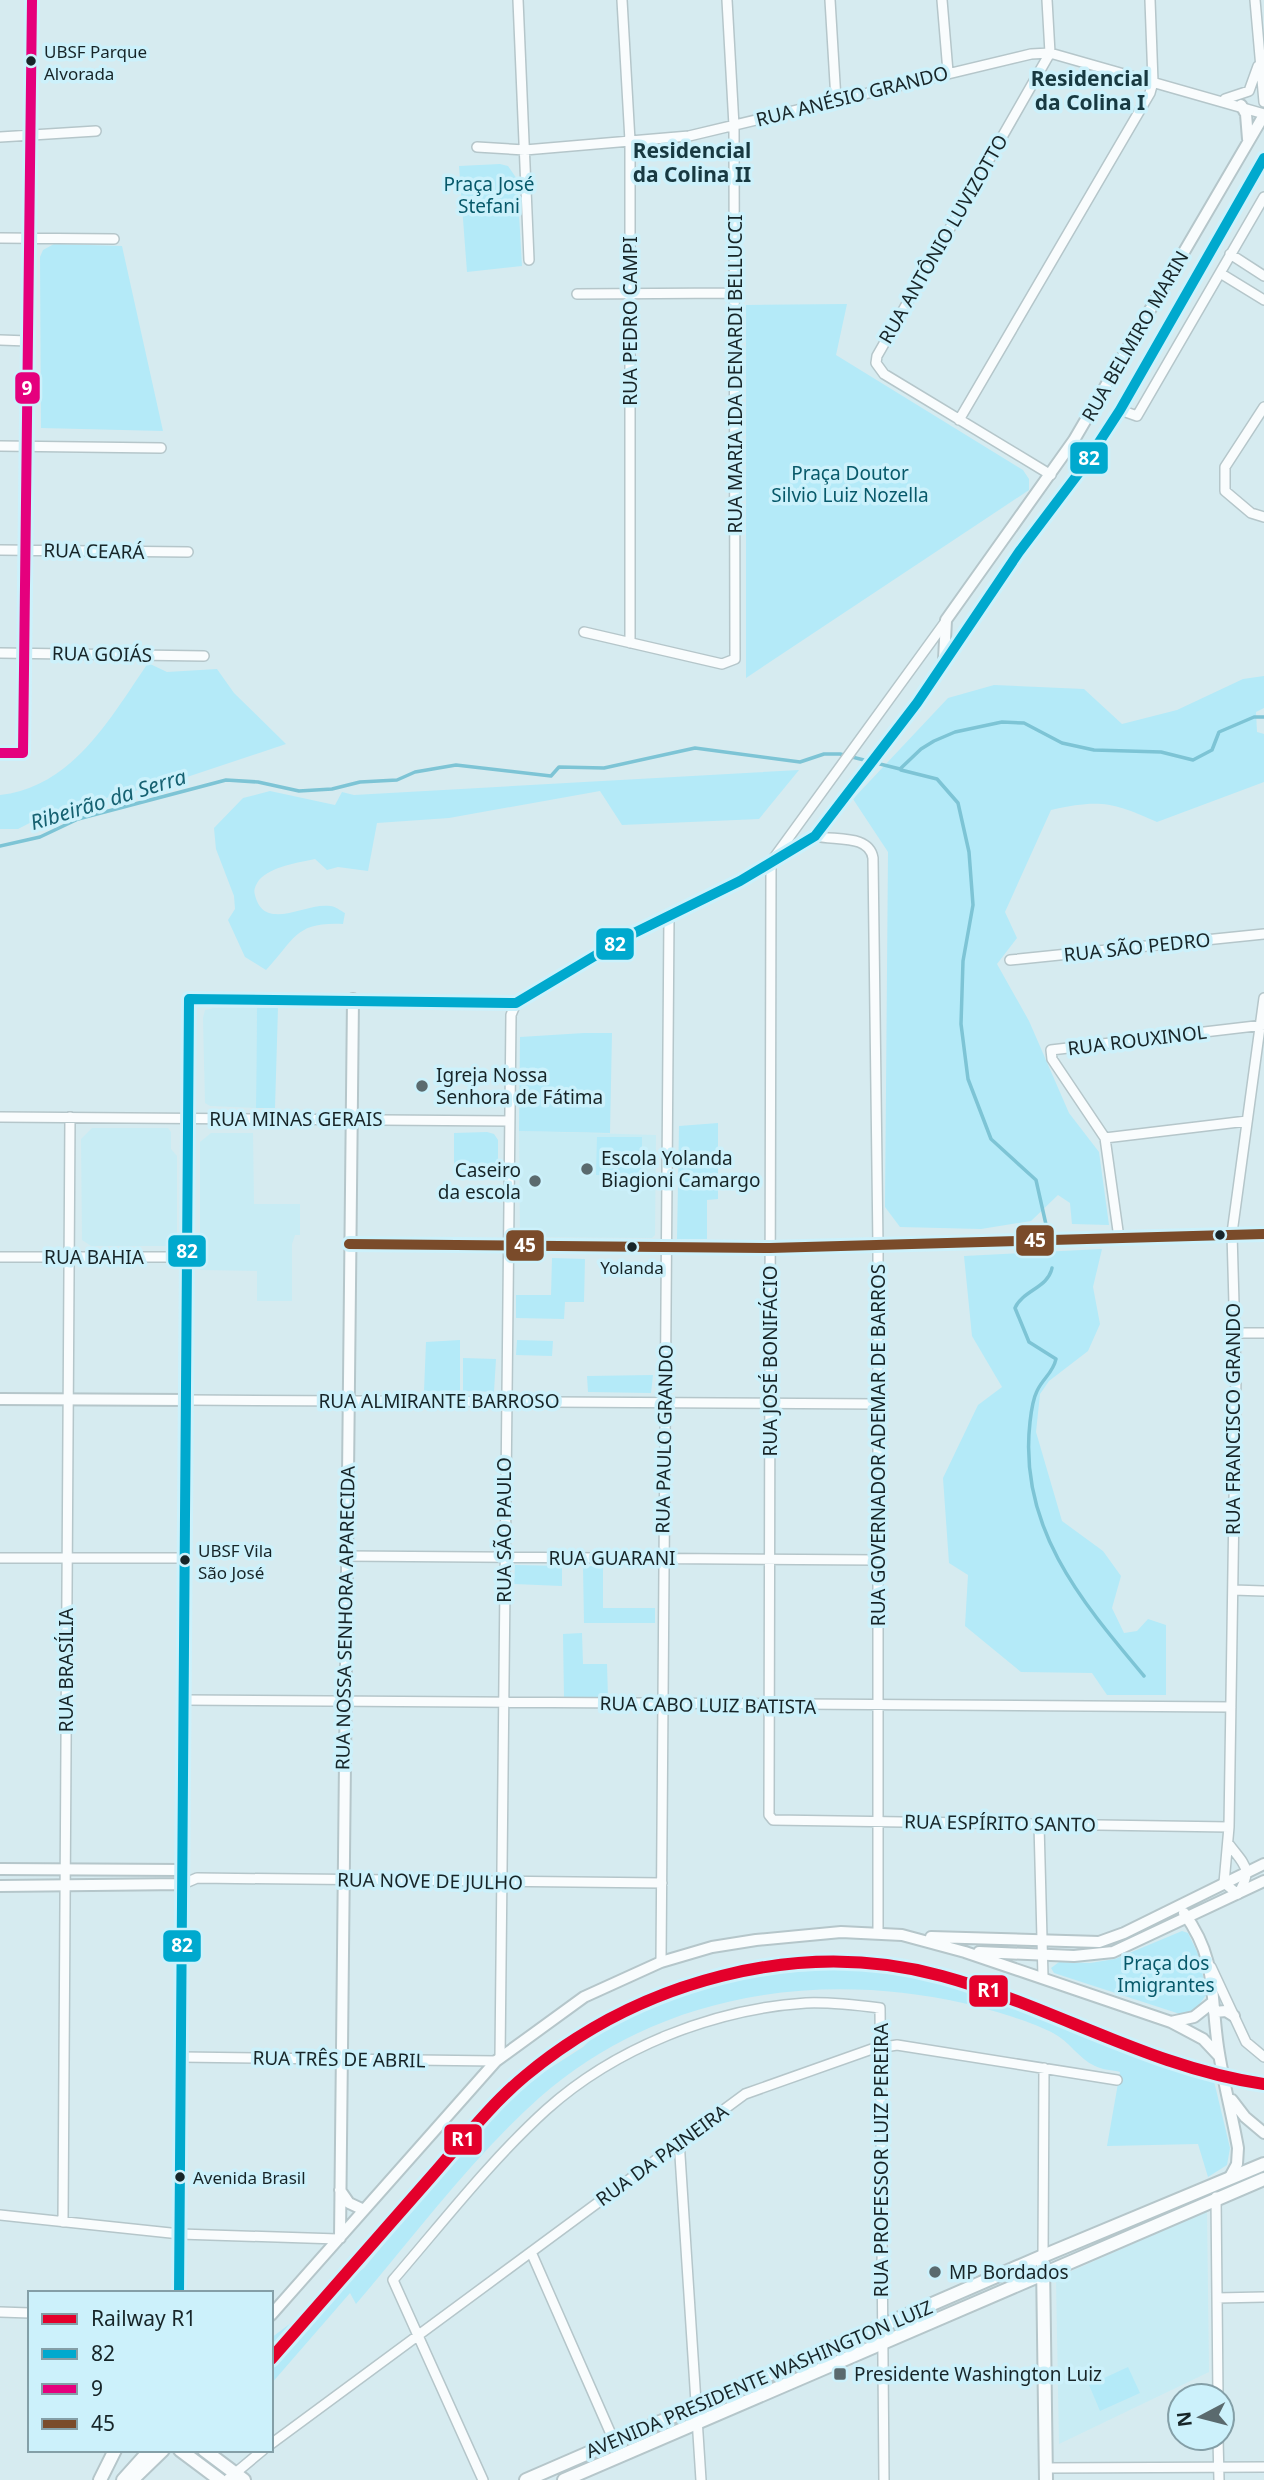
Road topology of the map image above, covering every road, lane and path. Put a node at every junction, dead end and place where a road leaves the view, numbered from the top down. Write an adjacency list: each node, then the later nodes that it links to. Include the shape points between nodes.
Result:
1 (32, 0): 22 (street)
2 (518, 0): 26 (street)
3 (622, 0): 23 (street, RUA PEDRO CAMPI)
4 (727, 0): 19 (street, RUA MARIA IDA DENARDI BELLUCCI)
5 (830, 0): 15 (street)
6 (943, 0): 12 (street)
7 (1047, 0): 10 (street)
8 (1150, 0): 13 (street)
9 (1255, 0): 11 (street)
10 (1050, 53): 12 (street, RUA ANÉSIO GRANDO); 13 (street, RUA ANÉSIO GRANDO); 44 (street, RUA ANTÔNIO LUVIZOTTO, via 877,356 884,374)
11 (1262, 61): 14 (street, via 1249,91); 16 (street)
12 (948, 72): 15 (street, RUA ANÉSIO GRANDO)
13 (1153, 82): 14 (street, RUA ANÉSIO GRANDO); 44 (street)
14 (1222, 99): 17 (street, RUA ANÉSIO GRANDO)
15 (836, 100): 19 (street, RUA ANÉSIO GRANDO)
16 (1264, 102)
17 (1241, 105): 18 (street, RUA ANÉSIO GRANDO); 24 (street)
18 (1264, 114): 24 (street, RUA BELMIRO MARIN)
19 (734, 126): 23 (street, RUA ANÉSIO GRANDO); 36 (street, RUA MARIA IDA DENARDI BELLUCCI)
20 (96, 131): 22 (street)
21 (0, 136): 22 (street)
22 (31, 137): 30 (street)
23 (630, 141): 26 (street, RUA ANÉSIO GRANDO); 38 (street, RUA PEDRO CAMPI)
24 (1248, 143): 48 (street, RUA BELMIRO MARIN)
25 (477, 148): 26 (street, RUA ANÉSIO GRANDO)
26 (525, 150): 33 (street)
27 (1264, 158): 43 (street, RUA BELMIRO MARIN)
28 (1264, 197): 32 (street)
29 (0, 238): 30 (street)
30 (29, 238): 31 (street); 41 (street)
31 (114, 239)
32 (1230, 254): 34 (street); 35 (street)
33 (529, 260)
34 (1220, 273): 39 (street); 43 (street, via 1137,416)
35 (1264, 276)
36 (735, 293): 38 (street); 55 (street, RUA MARIA IDA DENARDI BELLUCCI, via 736,654 732,663 722,664)
37 (577, 294): 38 (street)
38 (630, 294): 55 (street, RUA PEDRO CAMPI)
39 (1264, 300)
40 (0, 340): 41 (street)
41 (28, 341): 46 (street)
42 (1264, 407): 49 (street, via 1225,467 1225,491 1251,513)
43 (1119, 410): 59 (street, RUA BELMIRO MARIN)
44 (959, 420): 48 (street)
45 (0, 446): 46 (street)
46 (27, 447): 47 (street); 51 (street)
47 (161, 448)
48 (1051, 475): 53 (street, RUA BELMIRO MARIN)
49 (1264, 517)
50 (0, 550): 51 (street, RUA CEARÁ)
51 (26, 550): 52 (street, RUA CEARÁ); 57 (street)
52 (188, 552)
53 (946, 620): 59 (street); 62 (street, RUA BELMIRO MARIN)
54 (584, 632): 55 (street)
55 (630, 643)
56 (0, 653): 57 (street, RUA GOIÁS)
57 (24, 653): 58 (street, RUA GOIÁS); 60 (street, via 23,753)
58 (204, 656)
59 (944, 661): 61 (street, RUA BELMIRO MARIN)
60 (0, 753)
61 (816, 836): 62 (street); 82 (street, RUA GOVERNADOR ADEMAR DE BARROS, via 865,843 872,850)
62 (771, 862): 63 (street); 84 (street, RUA JOSÉ BONIFÁCIO)
63 (669, 916): 68 (street); 83 (street, RUA PAULO GRANDO)
64 (1264, 934): 65 (street, RUA SÃO PEDRO)
65 (1010, 960)
66 (1264, 998): 69 (street, RUA FRANCISCO GRANDO)
67 (353, 999): 68 (street); 72 (street, via 189,999); 73 (street, RUA NOSSA SENHORA APARECIDA)
68 (516, 1003): 74 (street, RUA SÃO PAULO, via 511,1014)
69 (1262, 1025): 75 (street, RUA FRANCISCO GRANDO); 76 (street, RUA ROUXINOL, via 1051,1049 1052,1059)
70 (0, 1117): 71 (street, RUA MINAS GERAIS)
71 (70, 1117): 72 (street, RUA MINAS GERAIS); 86 (street, RUA BRASÍLIA)
72 (188, 1118): 73 (street, RUA MINAS GERAIS); 87 (street)
73 (351, 1119): 74 (street, RUA MINAS GERAIS); 80 (street, RUA NOSSA SENHORA APARECIDA)
74 (509, 1121): 81 (street, RUA SÃO PAULO)
75 (1247, 1121): 76 (street); 77 (street, RUA FRANCISCO GRANDO)
76 (1105, 1138): 79 (street, RUA ROUXINOL)
77 (1232, 1233): 78 (street); 79 (street); 88 (street, RUA FRANCISCO GRANDO)
78 (1264, 1234)
79 (1119, 1238): 82 (street)
80 (349, 1244): 81 (street); 93 (street, RUA NOSSA SENHORA APARECIDA)
81 (506, 1245): 83 (street); 94 (street, RUA SÃO PAULO)
82 (878, 1246): 84 (street); 97 (street, RUA GOVERNADOR ADEMAR DE BARROS)
83 (666, 1247): 84 (street); 95 (street, RUA PAULO GRANDO)
84 (770, 1248): 96 (street, RUA JOSÉ BONIFÁCIO)
85 (0, 1257): 86 (street, RUA BAHIA)
86 (69, 1257): 87 (street, RUA BAHIA); 91 (street, RUA BRASÍLIA)
87 (188, 1257): 92 (street)
88 (1234, 1333): 89 (street); 106 (street, RUA FRANCISCO GRANDO)
89 (1264, 1333)
90 (0, 1399): 91 (street, RUA ALMIRANTE BARROSO)
91 (68, 1399): 92 (street, RUA ALMIRANTE BARROSO); 101 (street, RUA BRASÍLIA)
92 (188, 1400): 93 (street, RUA ALMIRANTE BARROSO); 102 (street)
93 (347, 1401): 94 (street, RUA ALMIRANTE BARROSO); 98 (street, RUA NOSSA SENHORA APARECIDA)
94 (505, 1402): 95 (street, RUA ALMIRANTE BARROSO); 99 (street, RUA SÃO PAULO)
95 (664, 1403): 96 (street, RUA ALMIRANTE BARROSO); 103 (street, RUA PAULO GRANDO)
96 (770, 1403): 97 (street, RUA ALMIRANTE BARROSO); 104 (street, RUA JOSÉ BONIFÁCIO)
97 (878, 1404): 105 (street, RUA GOVERNADOR ADEMAR DE BARROS)
98 (345, 1556): 99 (street, RUA GUARANI); 109 (street, RUA NOSSA SENHORA APARECIDA)
99 (504, 1557): 103 (street, RUA GUARANI); 110 (street, RUA SÃO PAULO)
100 (0, 1558): 101 (street)
101 (67, 1558): 102 (street); 122 (street, RUA BRASÍLIA)
102 (186, 1558): 108 (street)
103 (662, 1558): 104 (street, RUA GUARANI); 111 (street, RUA PAULO GRANDO)
104 (770, 1559): 105 (street, RUA GUARANI); 112 (street, RUA JOSÉ BONIFÁCIO)
105 (878, 1560): 113 (street, RUA GOVERNADOR ADEMAR DE BARROS)
106 (1233, 1590): 107 (street); 114 (street, RUA FRANCISCO GRANDO)
107 (1264, 1591)
108 (185, 1700): 109 (street, RUA CABO LUIZ BATISTA); 123 (street)
109 (344, 1702): 110 (street, RUA CABO LUIZ BATISTA); 126 (street, RUA NOSSA SENHORA APARECIDA)
110 (502, 1703): 111 (street, RUA CABO LUIZ BATISTA); 128 (street, RUA SÃO PAULO)
111 (663, 1704): 112 (street, RUA CABO LUIZ BATISTA); 129 (street, RUA PAULO GRANDO)
112 (769, 1706): 113 (street, RUA CABO LUIZ BATISTA); 115 (street, RUA JOSÉ BONIFÁCIO)
113 (878, 1707): 114 (street, RUA CABO LUIZ BATISTA); 116 (street, RUA GOVERNADOR ADEMAR DE BARROS)
114 (1231, 1707): 118 (street, RUA FRANCISCO GRANDO)
115 (771, 1818): 116 (street, RUA ESPÍRITO SANTO)
116 (878, 1821): 117 (street, RUA ESPÍRITO SANTO); 138 (street, RUA GOVERNADOR ADEMAR DE BARROS)
117 (1040, 1824): 118 (street, RUA ESPÍRITO SANTO); 141 (street)
118 (1229, 1827): 119 (street, RUA FRANCISCO GRANDO)
119 (1228, 1843): 124 (street); 130 (street, RUA FRANCISCO GRANDO)
120 (1264, 1864): 124 (street)
121 (0, 1869): 122 (street)
122 (65, 1869): 123 (street); 133 (street, RUA BRASÍLIA)
123 (183, 1870): 125 (street, RUA NOVE DE JULHO); 131 (street)
124 (1247, 1870): 130 (street); 134 (street, via 1247,1880)
125 (197, 1878): 126 (street, RUA NOVE DE JULHO); 131 (street, RUA NOVE DE JULHO)
126 (342, 1880): 128 (street, RUA NOVE DE JULHO); 154 (street, RUA NOSSA SENHORA APARECIDA)
127 (1264, 1881): 134 (street)
128 (501, 1882): 129 (street, RUA NOVE DE JULHO); 155 (street, RUA SÃO PAULO)
129 (662, 1883): 144 (street, RUA PAULO GRANDO)
130 (1224, 1883): 134 (street); 135 (street)
131 (183, 1884): 133 (street); 153 (street)
132 (0, 1885): 133 (street)
133 (65, 1885): 168 (street, RUA BRASÍLIA)
134 (1238, 1894): 136 (street)
135 (1177, 1907): 137 (street); 141 (street, via 1099,1942)
136 (1205, 1909): 137 (street); 140 (street)
137 (1188, 1918): 140 (street); 143 (street, via 1113,1952)
138 (878, 1932): 139 (street); 144 (street, via 756,1940)
139 (912, 1937): 141 (street); 142 (street)
140 (1202, 1938): 145 (street)
141 (1042, 1941): 143 (street)
142 (965, 1952): 143 (street); 146 (street)
143 (1042, 1954): 146 (street)
144 (661, 1962): 155 (street, via 584,1997)
145 (1211, 1966): 147 (street); 148 (street)
146 (1043, 1978): 149 (street)
147 (1213, 2007): 148 (street); 149 (street); 152 (street)
148 (1234, 2016): 151 (street, via 1246,2042)
149 (1171, 2022): 152 (street, via 1203,2039)
150 (880, 2047): 156 (street, RUA DA PAINEIRA, via 897,2045); 160 (street, RUA DA PAINEIRA, via 745,2094); 180 (street, RUA PROFESSOR LUIZ PEREIRA); 181 (street, RUA PROFESSOR LUIZ PEREIRA, via 880,2008 807,2003 702,2023 608,2065 555,2103 522,2134 393,2280)
151 (1259, 2055)
152 (1220, 2056): 158 (street)
153 (181, 2057): 154 (street, RUA TRÊS DE ABRIL); 169 (street)
154 (341, 2059): 155 (street, RUA TRÊS DE ABRIL); 164 (street, RUA NOSSA SENHORA APARECIDA)
155 (498, 2059): 166 (street)
156 (1044, 2068): 157 (street, RUA DA PAINEIRA); 172 (street)
157 (1117, 2080)
158 (1230, 2098): 159 (street); 163 (street, via 1238,2158)
159 (1264, 2133)
160 (679, 2140): 171 (street, RUA DA PAINEIRA); 184 (street)
161 (1264, 2164): 163 (main road, AVENIDA PRESIDENTE WASHINGTON LUIZ)
162 (1264, 2179): 163 (main road, AVENIDA PRESIDENTE WASHINGTON LUIZ)
163 (1233, 2183): 165 (main road, AVENIDA PRESIDENTE WASHINGTON LUIZ); 172 (main road, AVENIDA PRESIDENTE WASHINGTON LUIZ)
164 (340, 2190): 166 (street, via 349,2203); 170 (street, RUA NOSSA SENHORA APARECIDA)
165 (1216, 2197): 173 (main road, AVENIDA PRESIDENTE WASHINGTON LUIZ); 176 (street)
166 (364, 2210): 170 (street)
167 (0, 2216): 168 (street)
168 (63, 2222): 169 (street)
169 (180, 2234): 170 (street); 174 (street)
170 (339, 2239): 179 (street)
171 (531, 2252): 181 (street, RUA DA PAINEIRA); 186 (street)
172 (1043, 2256): 173 (main road); 180 (main road, AVENIDA PRESIDENTE WASHINGTON LUIZ)
173 (1044, 2271): 182 (main road, AVENIDA PRESIDENTE WASHINGTON LUIZ); 197 (main road)
174 (179, 2291)
175 (1264, 2297): 176 (street)
176 (1217, 2298): 183 (street)
177 (0, 2312): 178 (street)
178 (28, 2313)
179 (273, 2313)
180 (883, 2328): 182 (street, RUA PROFESSOR LUIZ PEREIRA); 184 (main road, AVENIDA PRESIDENTE WASHINGTON LUIZ)
181 (419, 2335): 187 (street, RUA DA PAINEIRA); 204 (street)
182 (883, 2342): 185 (main road, AVENIDA PRESIDENTE WASHINGTON LUIZ); 207 (street, RUA PROFESSOR LUIZ PEREIRA)
183 (1218, 2382)
184 (696, 2406): 185 (street); 186 (main road, AVENIDA PRESIDENTE WASHINGTON LUIZ)
185 (697, 2422): 205 (main road, AVENIDA PRESIDENTE WASHINGTON LUIZ); 206 (street)
186 (614, 2441): 199 (main road, AVENIDA PRESIDENTE WASHINGTON LUIZ)
187 (273, 2443)
188 (115, 2452): 200 (main road)
189 (148, 2452): 201 (main road)
190 (161, 2452): 202 (main road)
191 (183, 2452): 203 (main road)
192 (206, 2452): 198 (main road)
193 (261, 2452): 198 (street)
194 (1218, 2452): 195 (street)
195 (1219, 2467): 196 (street); 197 (street); 208 (street)
196 (1264, 2467)
197 (1046, 2474)
198 (235, 2477)
199 (529, 2479)
200 (100, 2480)
201 (123, 2480)
202 (132, 2480)
203 (220, 2480)
204 (483, 2480)
205 (564, 2480)
206 (701, 2480)
207 (884, 2480)
208 (1219, 2480)

